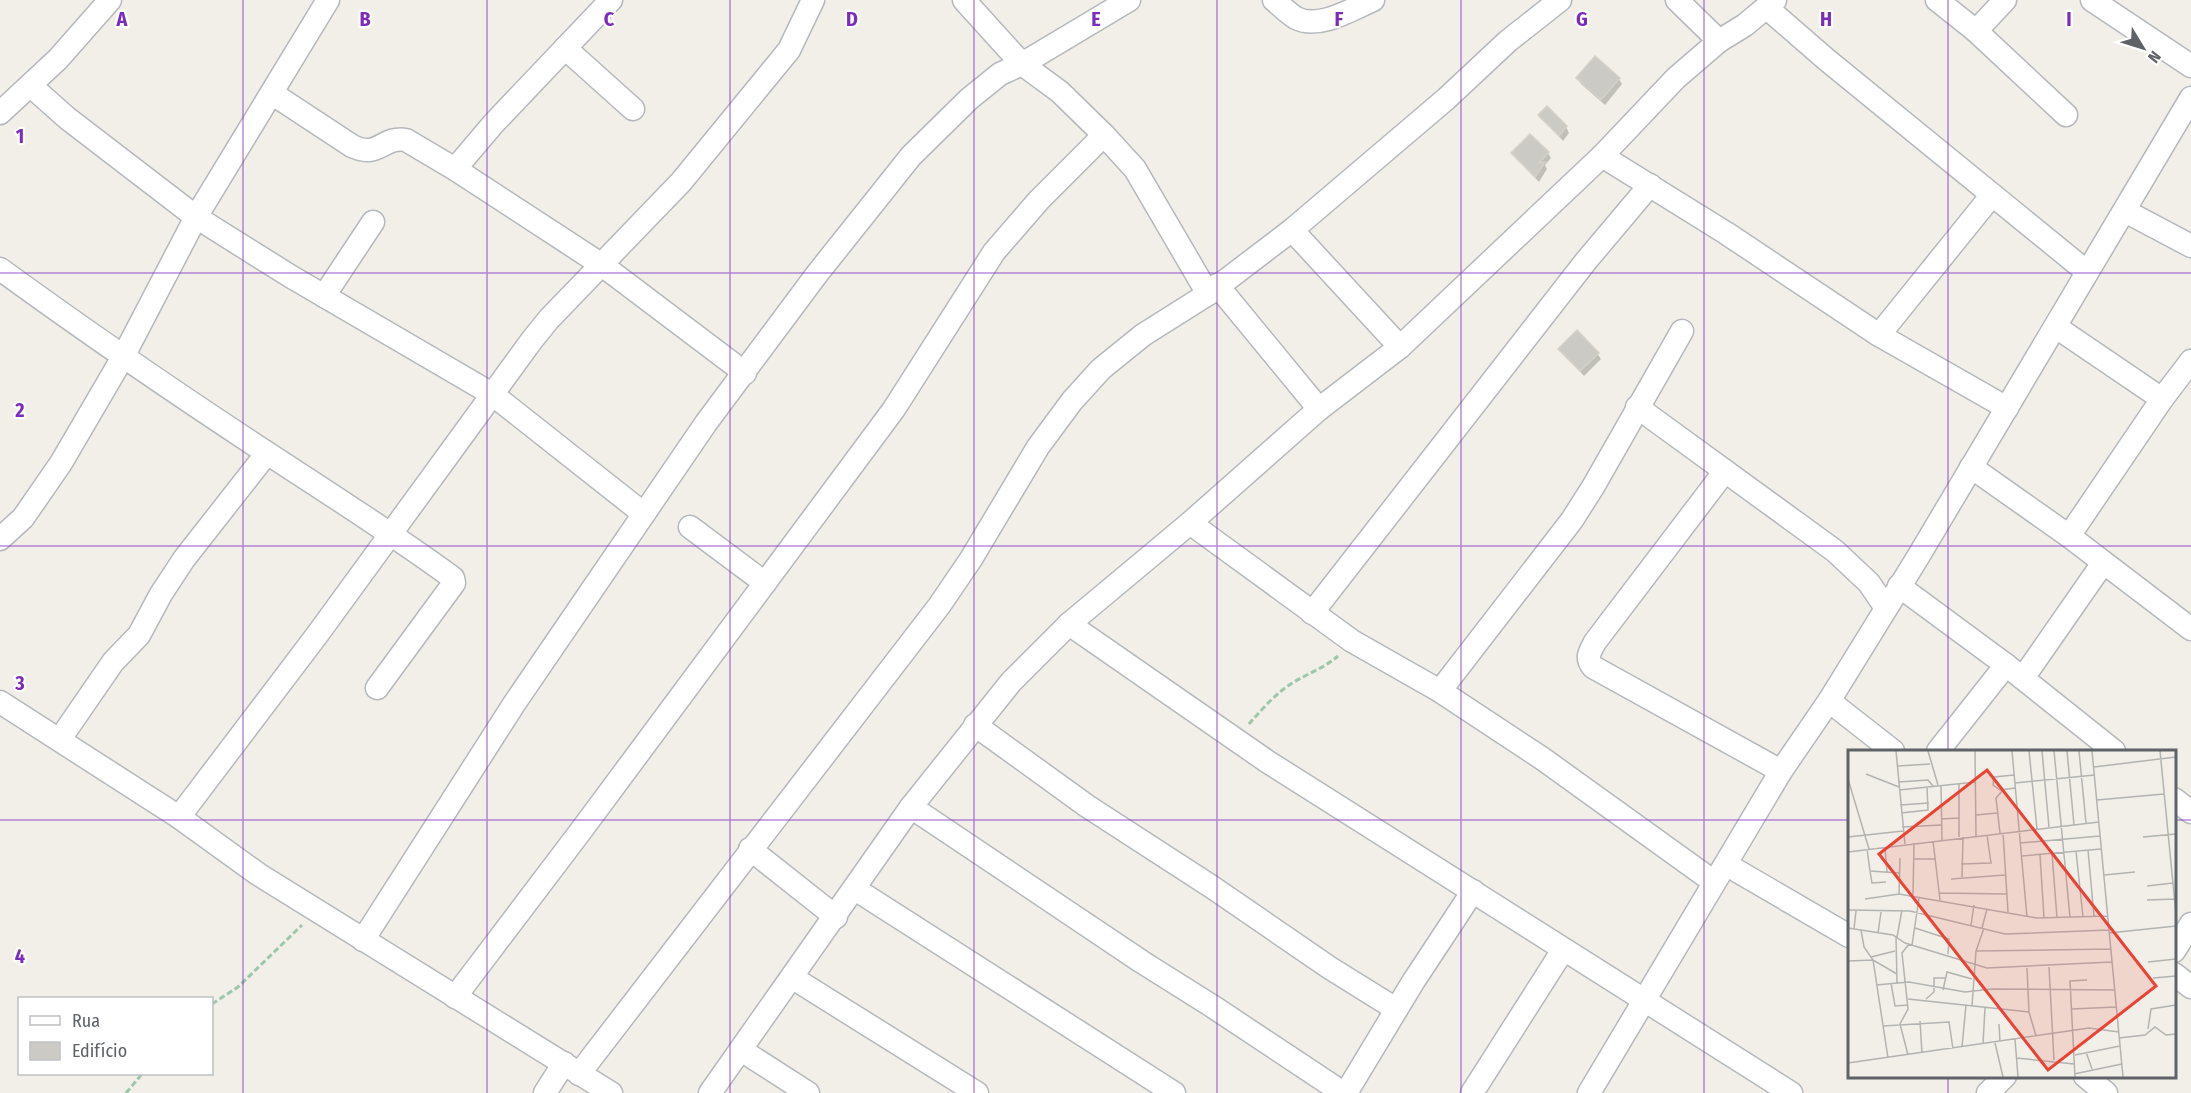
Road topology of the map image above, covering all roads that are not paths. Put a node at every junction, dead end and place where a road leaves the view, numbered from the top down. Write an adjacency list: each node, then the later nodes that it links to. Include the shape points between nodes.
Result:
1 (110, 0): 20 (street)
2 (328, 0): 21 (street)
3 (611, 0): 17 (street)
4 (813, 0): 36 (street, via 789,50 681,182)
5 (964, 0): 18 (street)
6 (1128, 0): 18 (street)
7 (1274, 0): 8 (street, via 1297,19 1315,22)
8 (1372, 0)
9 (1560, 0): 34 (street)
10 (1677, 0): 16 (street)
11 (1937, 0): 15 (street)
12 (2005, 0): 15 (street)
13 (2092, 0): 19 (street)
14 (1771, 4): 16 (street); 30 (street, via 1827,60)
15 (1976, 31): 25 (street)
16 (1719, 41): 27 (street, via 1676,78)
17 (565, 48): 23 (street); 28 (street)
18 (1022, 64): 26 (street, via 1060,92); 47 (street, via 1000,74 969,99 911,156)
19 (2191, 66)
20 (31, 86): 24 (street); 32 (street)
21 (273, 94): 28 (street, via 364,152 406,140); 32 (street)
22 (2191, 98): 31 (street)
23 (633, 109)
24 (0, 113)
25 (2066, 115)
26 (1104, 135): 39 (street, via 1135,169); 63 (street, via 1045,193 994,252 894,409)
27 (1602, 156): 29 (street); 44 (street)
28 (455, 169): 36 (street)
29 (1650, 185): 43 (street); 66 (street, via 1586,261)
30 (1992, 195): 38 (street); 43 (street)
31 (2125, 211): 35 (street); 38 (street)
32 (196, 217): 40 (street); 45 (street)
33 (373, 222): 40 (street)
34 (1292, 230): 39 (street); 44 (street)
35 (2191, 246)
36 (602, 265): 47 (street); 48 (street, via 549,319)
37 (0, 270): 45 (street)
38 (2087, 273): 41 (street)
39 (1212, 289): 52 (street); 84 (street, via 1143,335 1101,369 1072,401 1038,447 954,584)
40 (324, 296): 48 (street)
41 (2056, 327): 49 (street); 51 (street)
42 (1682, 331): 50 (street)
43 (1879, 335): 51 (street)
44 (1400, 347): 52 (street)
45 (123, 357): 53 (street); 61 (street, via 61,463 23,518)
46 (2191, 361): 49 (street)
47 (745, 373): 56 (street)
48 (492, 394): 56 (street); 59 (street)
49 (2162, 399): 60 (street)
50 (1637, 407): 55 (street); 71 (street, via 1572,520)
51 (2007, 408): 54 (street)
52 (1319, 409): 57 (street)
53 (267, 453): 59 (street); 75 (street, via 184,559 139,635 113,662)
54 (1971, 467): 60 (street); 64 (street)
55 (1725, 471): 65 (street, via 1853,566); 79 (street, via 1595,642 1589,662)
56 (644, 514): 91 (street, via 514,704)
57 (1190, 523): 66 (street); 67 (street)
58 (690, 527): 63 (street)
59 (392, 533): 70 (street, via 455,580); 83 (street)
60 (2069, 536): 62 (street)
61 (0, 539)
62 (2103, 563): 68 (street); 69 (street)
63 (765, 583): 97 (street)
64 (1899, 586): 65 (street); 69 (street)
65 (1886, 608): 72 (street)
66 (1312, 613): 71 (street, via 1352,641)
67 (1069, 624): 74 (street); 87 (street, via 1236,740)
68 (2191, 629)
69 (2014, 672): 77 (street); 78 (street)
70 (377, 688)
71 (1440, 691): 85 (street)
72 (1829, 701): 76 (street); 79 (street)
73 (0, 702): 75 (street)
74 (975, 725): 81 (street); 99 (street, via 1087,806)
75 (60, 739): 83 (street)
76 (1892, 750)
77 (1939, 750)
78 (2113, 750)
79 (1782, 771): 85 (street)
80 (2176, 800): 82 (street)
81 (911, 807): 86 (street); 111 (street)
82 (2191, 812)
83 (179, 817): 91 (street, via 258,874)
84 (750, 849): 88 (street); 101 (street)
85 (1721, 873): 90 (street); 98 (street)
86 (855, 889): 88 (street); 110 (street)
87 (1473, 891): 93 (street); 99 (street)
88 (836, 917): 95 (street)
89 (2191, 924): 92 (street)
90 (1848, 936)
91 (363, 940): 97 (street)
92 (2176, 949)
93 (1563, 950): 98 (street); 112 (street)
94 (2176, 975): 96 (street)
95 (793, 978): 100 (street); 109 (street)
96 (2191, 987)
97 (455, 997): 101 (street)
98 (1644, 1002): 113 (street); 114 (street)
99 (1396, 1008): 111 (street)
100 (741, 1050): 107 (street); 108 (street)
101 (572, 1068): 105 (street); 106 (street)
102 (1985, 1078): 115 (street)
103 (2004, 1078): 115 (street)
104 (2086, 1078): 116 (street)
105 (545, 1093)
106 (611, 1093)
107 (710, 1093)
108 (808, 1093)
109 (977, 1093)
110 (1174, 1093)
111 (1344, 1093)
112 (1472, 1093)
113 (1589, 1093)
114 (1791, 1093)
115 (1986, 1093)
116 (2106, 1093)

